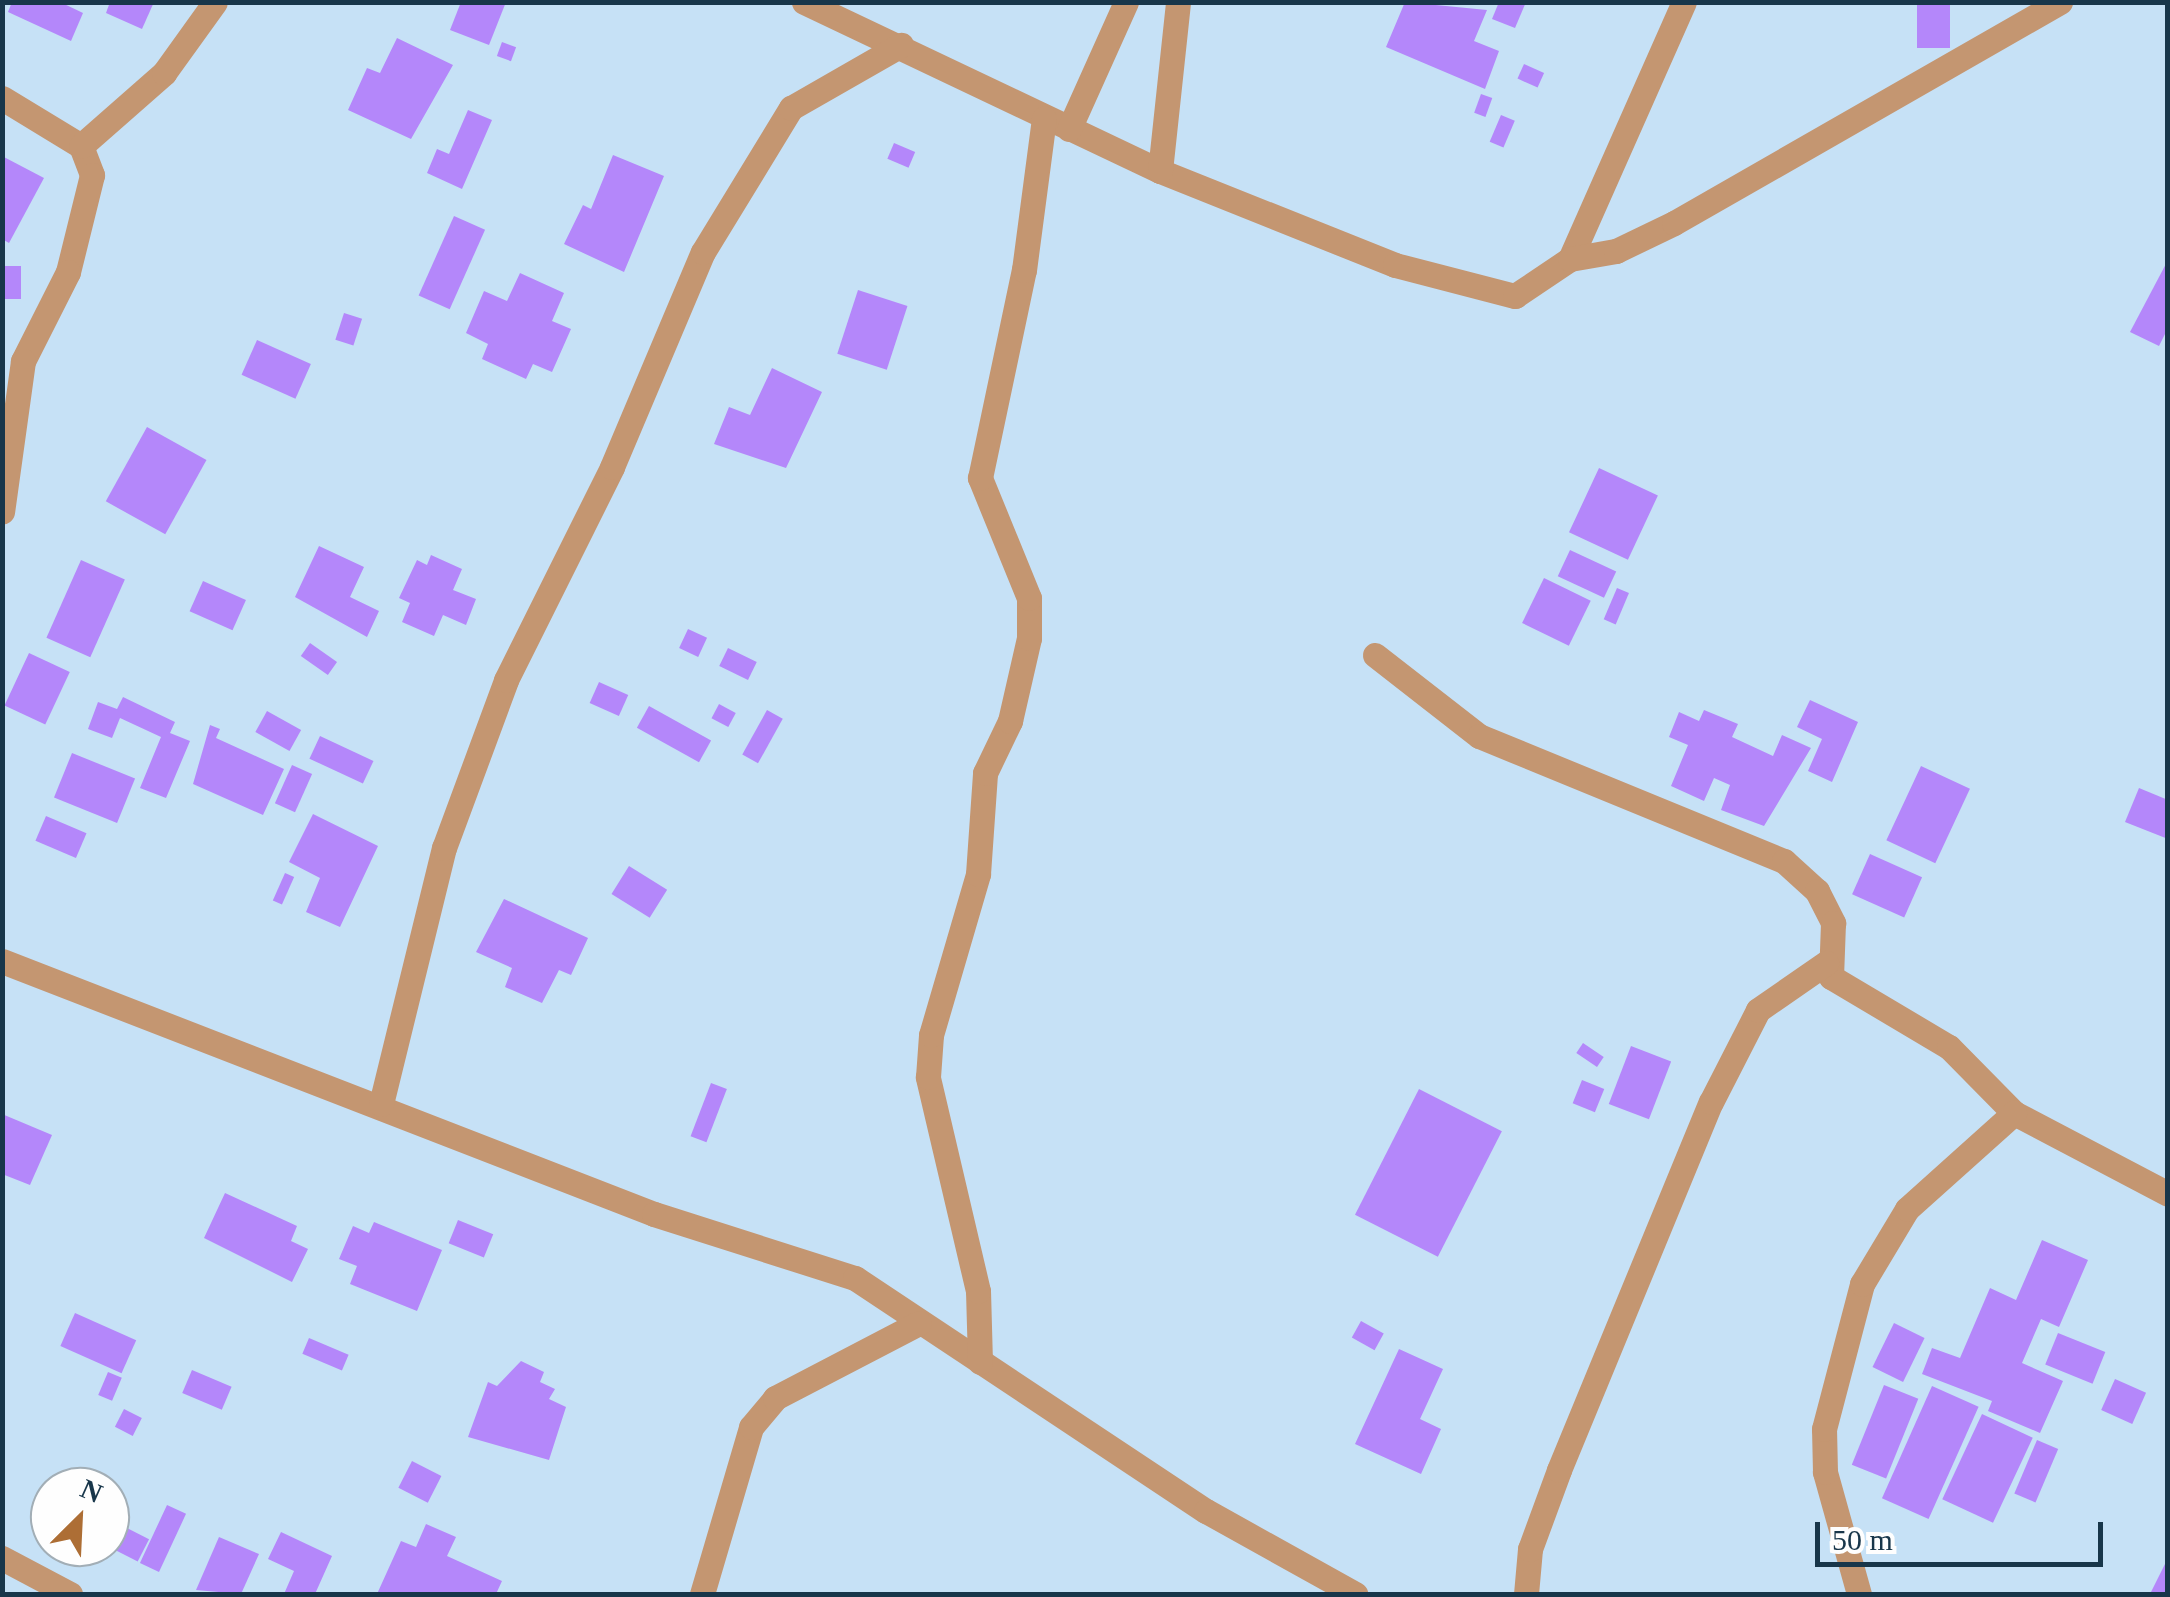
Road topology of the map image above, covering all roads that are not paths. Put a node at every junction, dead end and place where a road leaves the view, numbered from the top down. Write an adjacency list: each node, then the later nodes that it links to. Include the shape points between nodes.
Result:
1 (215, 2): 11 (street, via 164,73)
2 (804, 2): 7 (street)
3 (1126, 2): 10 (street)
4 (1178, 2): 12 (street)
5 (1684, 2): 13 (street)
6 (2060, 2): 13 (street, via 1674,223 1616,252)
7 (901, 45): 9 (street); 18 (street, via 791,108 703,252 612,467 506,680 439,864)
8 (2, 98): 11 (street)
9 (1044, 118): 10 (street); 22 (street, via 1024,270 980,478 1029,598 1030,638 1010,721 985,773 978,874 931,1035 928,1077 978,1291)
10 (1069, 130): 12 (street)
11 (82, 146): 14 (street, via 92,176 84,224 24,361)
12 (1160, 171): 13 (street, via 1480,292 1515,296)
13 (1570, 259)
14 (2, 512)
15 (1375, 655): 17 (street, via 1480,736 1784,861 1817,892 1833,922)
16 (2, 961): 18 (street)
17 (1826, 963): 19 (street, via 1831,977 1981,1072); 27 (street, via 1758,1010 1712,1102 1554,1486)
18 (381, 1104): 21 (street, via 654,1214 856,1278)
19 (2014, 1113): 20 (street); 28 (street, via 1907,1209 1862,1284 1824,1429 1826,1472)
20 (2168, 1194)
21 (918, 1323): 22 (street); 25 (street, via 775,1398 751,1427)
22 (980, 1362): 26 (street, via 1206,1512)
23 (2, 1558): 24 (street)
24 (70, 1594)
25 (702, 1594)
26 (1356, 1594)
27 (1526, 1594)
28 (1859, 1594)

